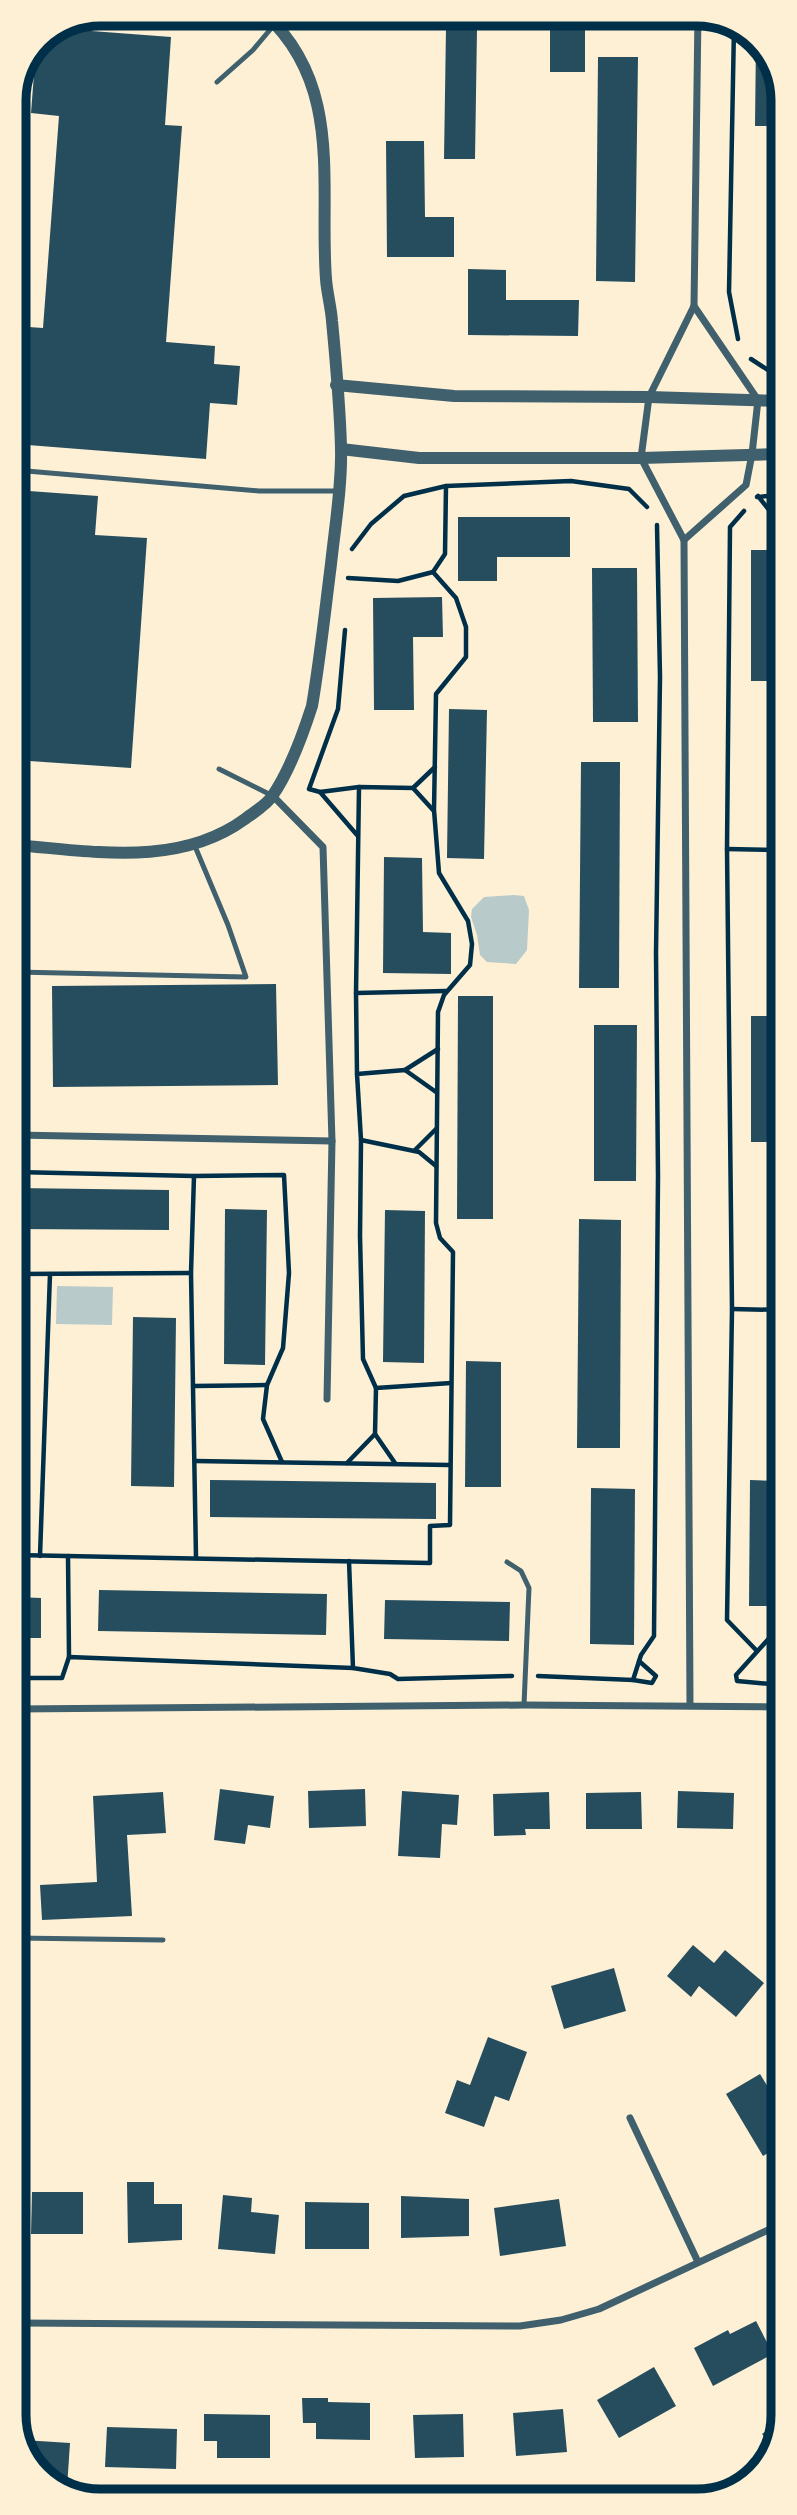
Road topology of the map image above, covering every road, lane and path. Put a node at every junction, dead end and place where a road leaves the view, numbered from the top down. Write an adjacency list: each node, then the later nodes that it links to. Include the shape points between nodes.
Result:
1 (274, 26): 5 (lane)
2 (283, 26): 10 (street, via 311,82 321,117 323,232)
3 (698, 26): 6 (street)
4 (734, 36): 7 (path, via 729,292)
5 (217, 82)
6 (694, 306): 11 (street); 12 (street)
7 (738, 340)
8 (749, 358): 9 (path)
9 (771, 372)
10 (337, 385): 11 (street, via 454,396); 14 (street)
11 (649, 397): 12 (street); 17 (street)
12 (758, 400): 13 (street); 15 (street)
13 (771, 401)
14 (341, 449): 17 (street, via 419,458); 20 (street)
15 (752, 454): 16 (street); 17 (street); 26 (street, via 746,485)
16 (771, 454)
17 (641, 458): 26 (street)
18 (26, 471): 20 (lane, via 259,491)
19 (446, 486): 23 (path, via 583,482 629,489); 27 (path, via 404,496 371,524); 28 (path, via 445,554)
20 (339, 491): 36 (street, via 312,706)
21 (771, 495): 22 (path)
22 (758, 496): 24 (path); 41 (path, via 730,527)
23 (652, 512)
24 (771, 512)
25 (657, 517): 83 (path, via 654,1636)
26 (684, 540): 90 (street)
27 (351, 550)
28 (433, 572): 29 (path, via 398,581 346,577); 31 (path, via 456,598 466,627 466,657 436,694)
29 (346, 590)
30 (345, 626): 35 (path, via 338,709 309,789)
31 (435, 766): 34 (path); 37 (path)
32 (219, 769): 36 (lane)
33 (359, 787): 34 (path); 35 (path); 38 (path)
34 (413, 788): 37 (path)
35 (320, 792): 38 (path)
36 (273, 796): 39 (street, via 236,826); 53 (street, via 323,847)
37 (434, 810): 44 (path, via 439,873 468,921 472,944 470,965)
38 (358, 836): 45 (path)
39 (194, 844): 40 (street, via 133,853); 43 (lane, via 246,977)
40 (26, 846)
41 (727, 849): 42 (path); 61 (path)
42 (771, 850)
43 (26, 972)
44 (447, 991): 45 (path); 46 (path, via 438,1012)
45 (356, 993): 48 (path)
46 (438, 1049): 47 (path); 49 (path)
47 (405, 1070): 48 (path); 49 (path)
48 (358, 1074): 52 (path)
49 (437, 1092): 50 (path)
50 (437, 1129): 54 (path); 55 (path)
51 (26, 1135): 53 (street)
52 (361, 1140): 54 (path); 66 (path, via 363,1359)
53 (332, 1141): 67 (street)
54 (415, 1151): 55 (path)
55 (436, 1166): 63 (path, via 436,1223 440,1238 453,1252)
56 (26, 1172): 57 (path)
57 (194, 1176): 58 (path); 64 (path, via 284,1175 289,1273 283,1348)
58 (191, 1273): 60 (path); 65 (path)
59 (26, 1274): 60 (path)
60 (50, 1274): 75 (path)
61 (732, 1310): 62 (path); 81 (path, via 727,1620)
62 (771, 1310)
63 (452, 1383): 66 (path); 73 (path)
64 (267, 1385): 65 (path); 70 (path, via 263,1419)
65 (193, 1386): 69 (path)
66 (376, 1388): 68 (path)
67 (327, 1399)
68 (375, 1434): 71 (path); 72 (path)
69 (195, 1461): 70 (path); 77 (path)
70 (282, 1462): 71 (path)
71 (347, 1463): 72 (path)
72 (396, 1464): 73 (path)
73 (450, 1465): 78 (path, via 450,1525 430,1526 430,1563)
74 (26, 1555): 75 (path)
75 (40, 1556): 76 (path)
76 (68, 1556): 77 (path); 82 (path)
77 (197, 1558): 78 (path)
78 (349, 1561): 84 (path)
79 (507, 1562): 85 (lane, via 521,1571 530,1588)
80 (771, 1636): 81 (path)
81 (757, 1651): 88 (path, via 736,1675 737,1681)
82 (69, 1657): 84 (path); 86 (path, via 62,1678)
83 (639, 1661): 87 (path); 87 (path, via 656,1676 652,1683)
84 (353, 1668): 85 (path, via 398,1679)
85 (525, 1676): 87 (path); 89 (lane)
86 (26, 1678)
87 (632, 1680)
88 (771, 1684)
89 (523, 1705): 90 (street); 92 (street)
90 (690, 1705): 91 (street)
91 (771, 1707)
92 (26, 1709)
93 (26, 1938): 94 (lane)
94 (163, 1940)
95 (629, 2118): 97 (street)
96 (771, 2229): 97 (street)
97 (698, 2262): 98 (street, via 599,2309 520,2326)
98 (26, 2323)

